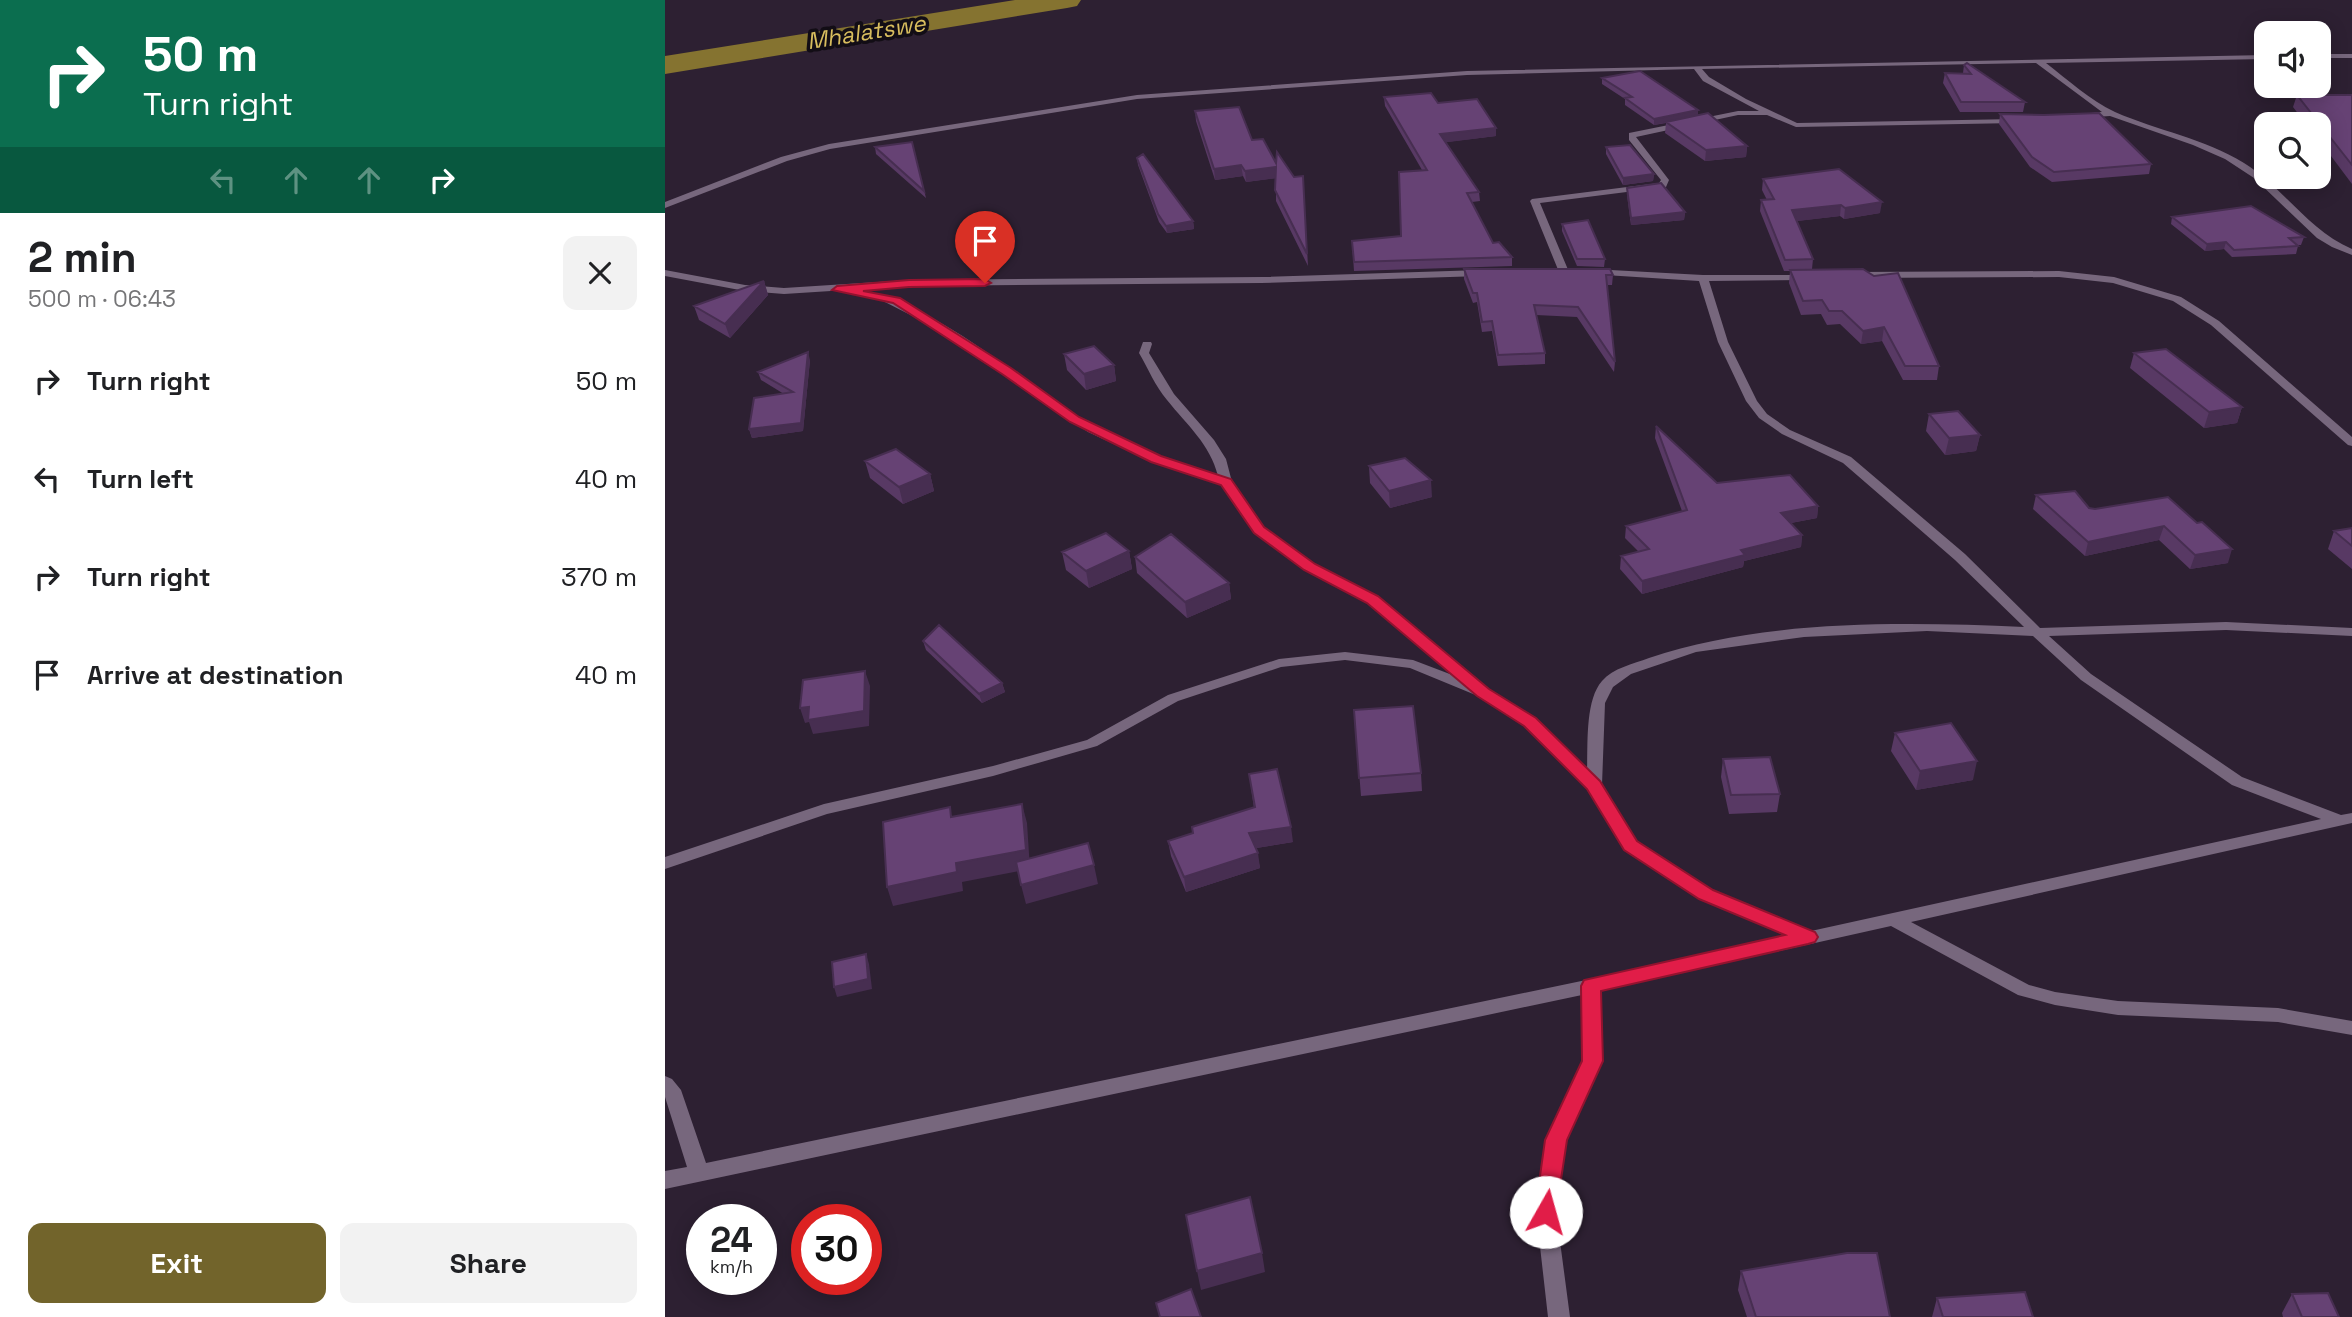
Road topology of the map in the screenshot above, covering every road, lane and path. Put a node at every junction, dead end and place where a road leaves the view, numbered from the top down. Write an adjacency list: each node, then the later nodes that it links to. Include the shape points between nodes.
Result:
1 (2331, 56): 2 (street)
2 (2352, 56)
3 (2254, 57): 4 (street)
4 (2038, 61): 5 (street); 6 (street)
5 (1696, 67): 7 (street, via 1706,79); 10 (street, via 1453,74 1137,97 829,146)
6 (2111, 113): 8 (street); 11 (street, via 2206,147 2243,166 2276,191 2327,242)
7 (1771, 115): 9 (street, via 1801,126); 13 (street, via 1738,113 1635,133 1631,137 1665,183 1535,201)
8 (2074, 117)
9 (2027, 120)
10 (665, 205)
11 (2352, 252)
12 (1552, 272): 13 (street)
13 (1564, 272): 18 (street)
14 (665, 273): 19 (street, via 764,291)
15 (1487, 273): 19 (street, via 909,283)
16 (1824, 276): 18 (street)
17 (1836, 276): 21 (street, via 2059,274 2157,292 2215,323)
18 (1703, 278): 23 (street, via 1723,342 1763,416 1865,474 1960,557)
19 (837, 290): 22 (street, via 896,300 1074,419 1156,459)
20 (1147, 344): 22 (street, via 1144,353 1169,396 1208,440 1220,459)
21 (2352, 443)
22 (1226, 482): 25 (street, via 1259,530 1309,567 1373,599)
23 (2036, 632): 24 (street, via 2226,626); 26 (street, via 1927,627 1804,633 1694,648 1626,671 1607,684 1598,703); 27 (street, via 2087,677 2237,781)
24 (2352, 632)
25 (1483, 693): 26 (street, via 1530,722); 28 (street, via 1413,664 1345,656 1279,663 1173,698 1092,743 993,771 824,809)
26 (1594, 785): 30 (street, via 1630,845 1669,873 1706,895)
27 (2345, 820): 29 (street)
28 (665, 863)
29 (1894, 920): 30 (street); 32 (street, via 2042,996 2116,1010 2280,1015)
30 (1808, 937): 31 (street)
31 (1591, 986): 34 (street); 36 (street, via 1593,1061 1556,1140 1546,1212)
32 (2352, 1028)
33 (665, 1084): 34 (street, via 672,1090)
34 (699, 1173): 35 (street)
35 (665, 1180)
36 (1559, 1317)

